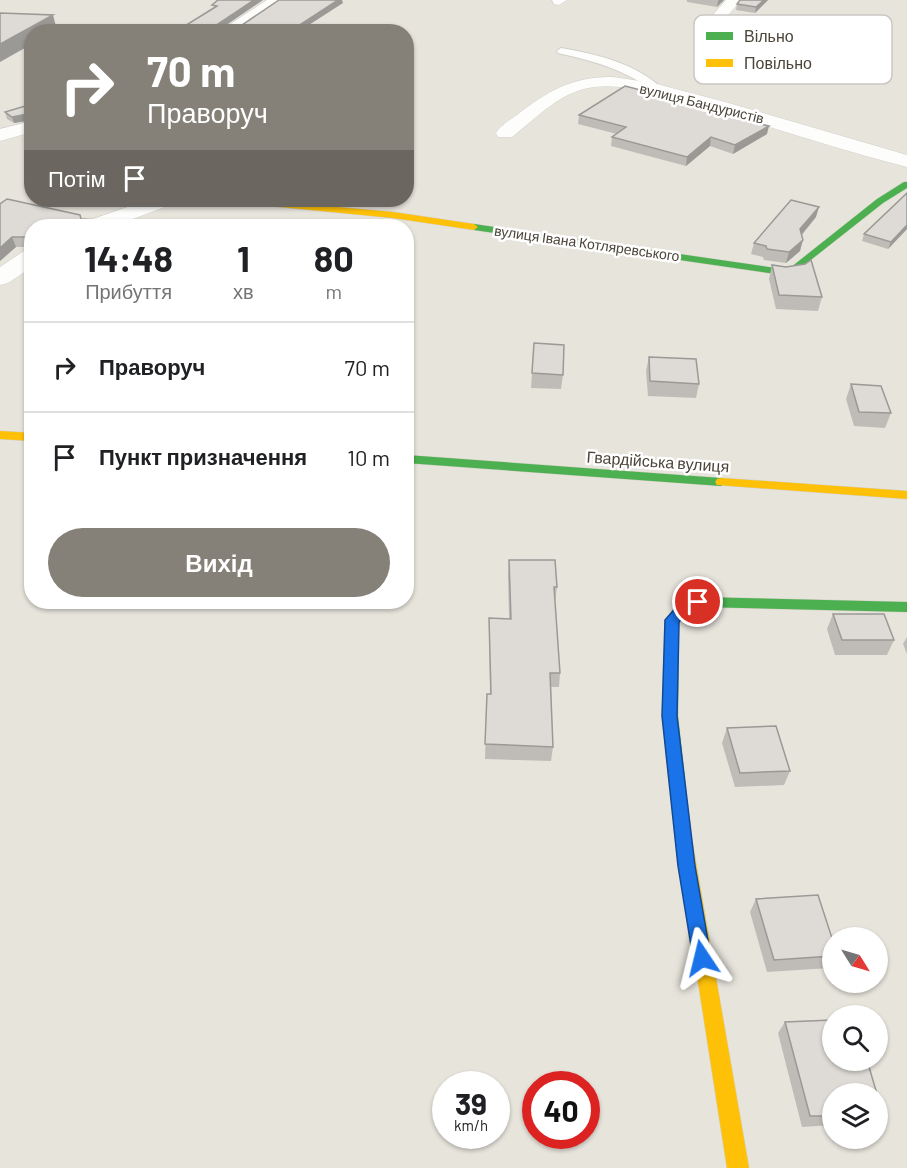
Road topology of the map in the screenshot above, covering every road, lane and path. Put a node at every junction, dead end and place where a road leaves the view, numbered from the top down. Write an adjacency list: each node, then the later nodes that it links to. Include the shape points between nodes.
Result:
1 (277, 0): 4 (street)
2 (734, 0): 3 (street)
3 (721, 15)
4 (238, 24)
5 (561, 51): 6 (lane, via 605,59 633,71)
6 (660, 91): 8 (street, вулиця Бандуристів, via 603,82 579,85 557,95); 10 (street, вулиця Бандуристів, via 763,117)
7 (24, 128): 9 (street)
8 (505, 133)
9 (0, 135)
10 (907, 161)
11 (907, 184): 13 (street, вулиця Івана Котляревського, via 793,271 782,272 393,215)
12 (147, 207): 14 (street)
13 (310, 207)
14 (113, 219)
15 (24, 262): 16 (street)
16 (0, 278)
17 (0, 435): 18 (street)
18 (24, 436)
19 (414, 460): 20 (street, Гвардійська вулиця)
20 (907, 495)
21 (907, 607): 22 (street, via 698,602 684,608 672,620 670,716 686,866)
22 (738, 1168)

